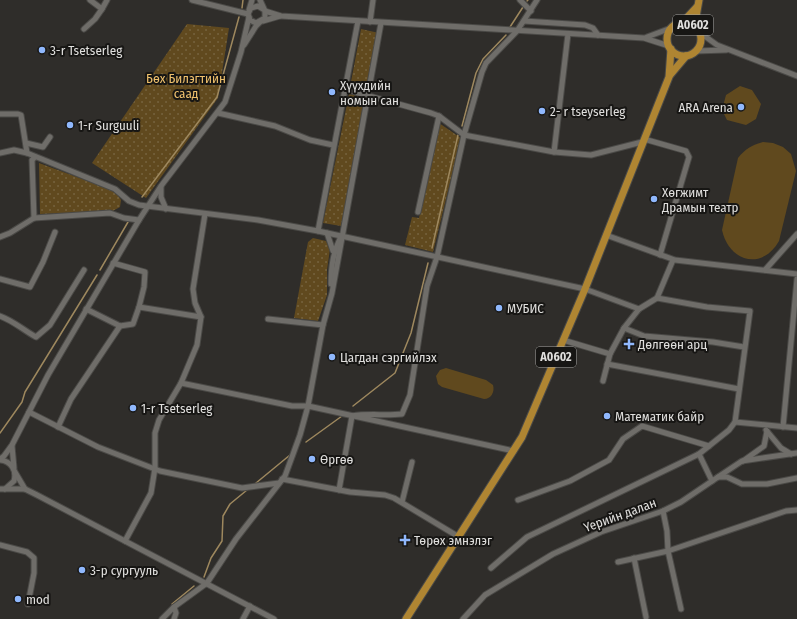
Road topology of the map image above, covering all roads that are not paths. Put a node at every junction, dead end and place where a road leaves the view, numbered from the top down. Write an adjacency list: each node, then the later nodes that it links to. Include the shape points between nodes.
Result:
1 (90, 0): 10 (street)
2 (107, 0): 10 (street)
3 (192, 0): 13 (street)
4 (252, 0): 13 (street)
5 (260, 0): 11 (street)
6 (373, 0): 18 (street)
7 (520, 0): 12 (street)
8 (537, 0): 12 (street)
9 (699, 2): 20 (highway, A0602); 23 (highway, A0602)
10 (102, 9): 22 (street)
11 (264, 10): 13 (street, via 258,6); 14 (street); 17 (street)
12 (531, 11): 16 (street)
13 (249, 14): 17 (street, via 253,22); 31 (street)
14 (281, 16): 15 (street); 17 (street)
15 (358, 21): 18 (street); 35 (street)
16 (524, 21): 24 (street); 26 (street, via 585,25 594,28)
17 (261, 22): 31 (street, via 250,34)
18 (370, 22): 19 (street)
19 (381, 23): 24 (street); 36 (street)
20 (682, 23): 21 (highway, A0602); 23 (highway, A0602, via 687,23)
21 (672, 28): 27 (street); 28 (highway, A0602, via 668,37)
22 (84, 29)
23 (698, 30): 29 (highway, A0602, via 701,42); 30 (street, via 710,41)
24 (517, 31): 25 (street); 40 (street, via 486,63)
25 (568, 34): 26 (street); 45 (street)
26 (598, 35): 27 (street)
27 (644, 38): 28 (street)
28 (670, 48): 32 (highway, A0602, via 675,53); 33 (highway, A0602)
29 (696, 51): 30 (street); 32 (highway, A0602)
30 (731, 51): 34 (street)
31 (241, 52): 37 (street, via 231,88)
32 (686, 56): 33 (highway, A0602)
33 (669, 76): 42 (highway, A0602)
34 (797, 76)
35 (344, 89): 36 (street); 44 (street)
36 (368, 96): 39 (street); 62 (street)
37 (218, 112): 44 (street, via 275,126 310,140); 49 (street)
38 (0, 114): 43 (street, via 21,116)
39 (439, 116): 40 (street); 52 (street)
40 (464, 135): 45 (street); 65 (street)
41 (50, 137): 43 (street, via 43,147)
42 (643, 141): 45 (street, via 591,155); 60 (highway, A0602); 64 (street, via 686,151 690,157)
43 (26, 143): 47 (street)
44 (333, 145): 56 (street)
45 (554, 152)
46 (0, 153): 47 (street, via 14,150)
47 (27, 153): 48 (street)
48 (35, 157): 50 (street, via 115,189 129,201); 54 (street, via 32,160)
49 (161, 186): 50 (street); 51 (street, via 160,197)
50 (148, 207): 51 (street); 55 (street)
51 (166, 209): 53 (street)
52 (418, 212)
53 (205, 214): 56 (street); 80 (street, via 193,289)
54 (34, 218): 55 (street, via 110,213); 61 (street)
55 (139, 220): 67 (street)
56 (318, 230): 58 (street)
57 (55, 232): 71 (street, via 30,287)
58 (328, 233): 62 (street); 63 (street)
59 (797, 234): 69 (street)
60 (606, 235): 64 (street); 73 (highway, A0602)
61 (0, 236)
62 (341, 236): 63 (street); 65 (street); 74 (street)
63 (333, 251): 74 (street)
64 (660, 255): 66 (street)
65 (437, 257): 73 (street); 94 (street, via 427,286 410,395 402,414)
66 (673, 260): 69 (street); 75 (street)
67 (113, 263): 76 (street, via 145,272); 78 (street)
68 (84, 270): 79 (street, via 50,325 36,337 11,320)
69 (765, 270): 70 (street)
70 (797, 274)
71 (0, 279)
72 (797, 279): 98 (street)
73 (585, 289): 77 (street); 85 (highway, A0602)
74 (332, 293): 82 (street)
75 (657, 298): 77 (street); 86 (street, via 714,308 750,311)
76 (139, 307): 80 (street); 83 (street, via 133,324)
77 (639, 308): 84 (street)
78 (86, 309): 83 (street); 93 (street)
79 (0, 316)
80 (201, 317): 90 (street, via 197,344)
81 (268, 319): 82 (street)
82 (323, 325): 92 (street)
83 (120, 326): 97 (street, via 71,399)
84 (624, 328): 86 (street, via 644,336); 87 (street)
85 (563, 340): 87 (street); 103 (highway, A0602)
86 (744, 347): 91 (street)
87 (610, 354): 88 (street)
88 (607, 364): 89 (street); 91 (street)
89 (603, 381)
90 (181, 383): 92 (street, via 258,400); 110 (street, via 159,420 155,433)
91 (739, 389): 95 (street)
92 (308, 406): 94 (street); 114 (street, via 295,452)
93 (29, 412): 97 (street); 101 (street)
94 (352, 416): 103 (street); 118 (street)
95 (735, 422): 96 (street); 102 (street)
96 (763, 425): 98 (street); 100 (street)
97 (58, 427): 110 (street, via 98,447)
98 (783, 427): 99 (street)
99 (797, 428)
100 (767, 431): 106 (street, via 781,448); 108 (street, Үерийн далан, via 764,446)
101 (12, 445): 107 (street); 111 (street)
102 (709, 446): 105 (street); 119 (street, via 642,426 623,439 609,460 570,481)
103 (514, 451): 123 (highway, A0602)
104 (797, 453): 106 (street)
105 (699, 454): 115 (street); 129 (street, via 527,537)
106 (791, 454): 108 (street)
107 (0, 460): 111 (street, via 7,462)
108 (742, 461): 112 (street, Үерийн далан)
109 (412, 462): 120 (street)
110 (155, 468): 114 (street, via 242,488); 124 (street, via 151,493)
111 (14, 470): 116 (street, via 14,481); 117 (street)
112 (718, 477): 113 (street, via 727,477 742,484 767,484); 115 (street, Үерийн далан)
113 (797, 478)
114 (281, 481): 118 (street); 130 (street, via 236,539)
115 (712, 481): 122 (street, Үерийн далан)
116 (2, 489): 117 (street)
117 (25, 489): 124 (street)
118 (339, 490): 120 (street, via 385,495)
119 (518, 500)
120 (402, 502): 123 (street)
121 (797, 510): 126 (street, via 786,510)
122 (663, 511): 126 (street); 141 (street, Үерийн далан, via 602,532 553,554 485,595)
123 (459, 537): 140 (highway, A0602)
124 (125, 541): 130 (street)
125 (0, 544): 131 (street, via 27,552 34,558)
126 (668, 551): 127 (street); 134 (street)
127 (634, 558): 128 (street); 135 (street)
128 (618, 562)
129 (491, 568)
130 (207, 583): 132 (street); 133 (street)
131 (28, 604)
132 (250, 606): 138 (street); 139 (street)
133 (174, 607): 136 (street); 137 (street)
134 (681, 609)
135 (646, 617)
136 (162, 619)
137 (174, 619)
138 (243, 619)
139 (274, 619)
140 (406, 619)
141 (463, 619)

